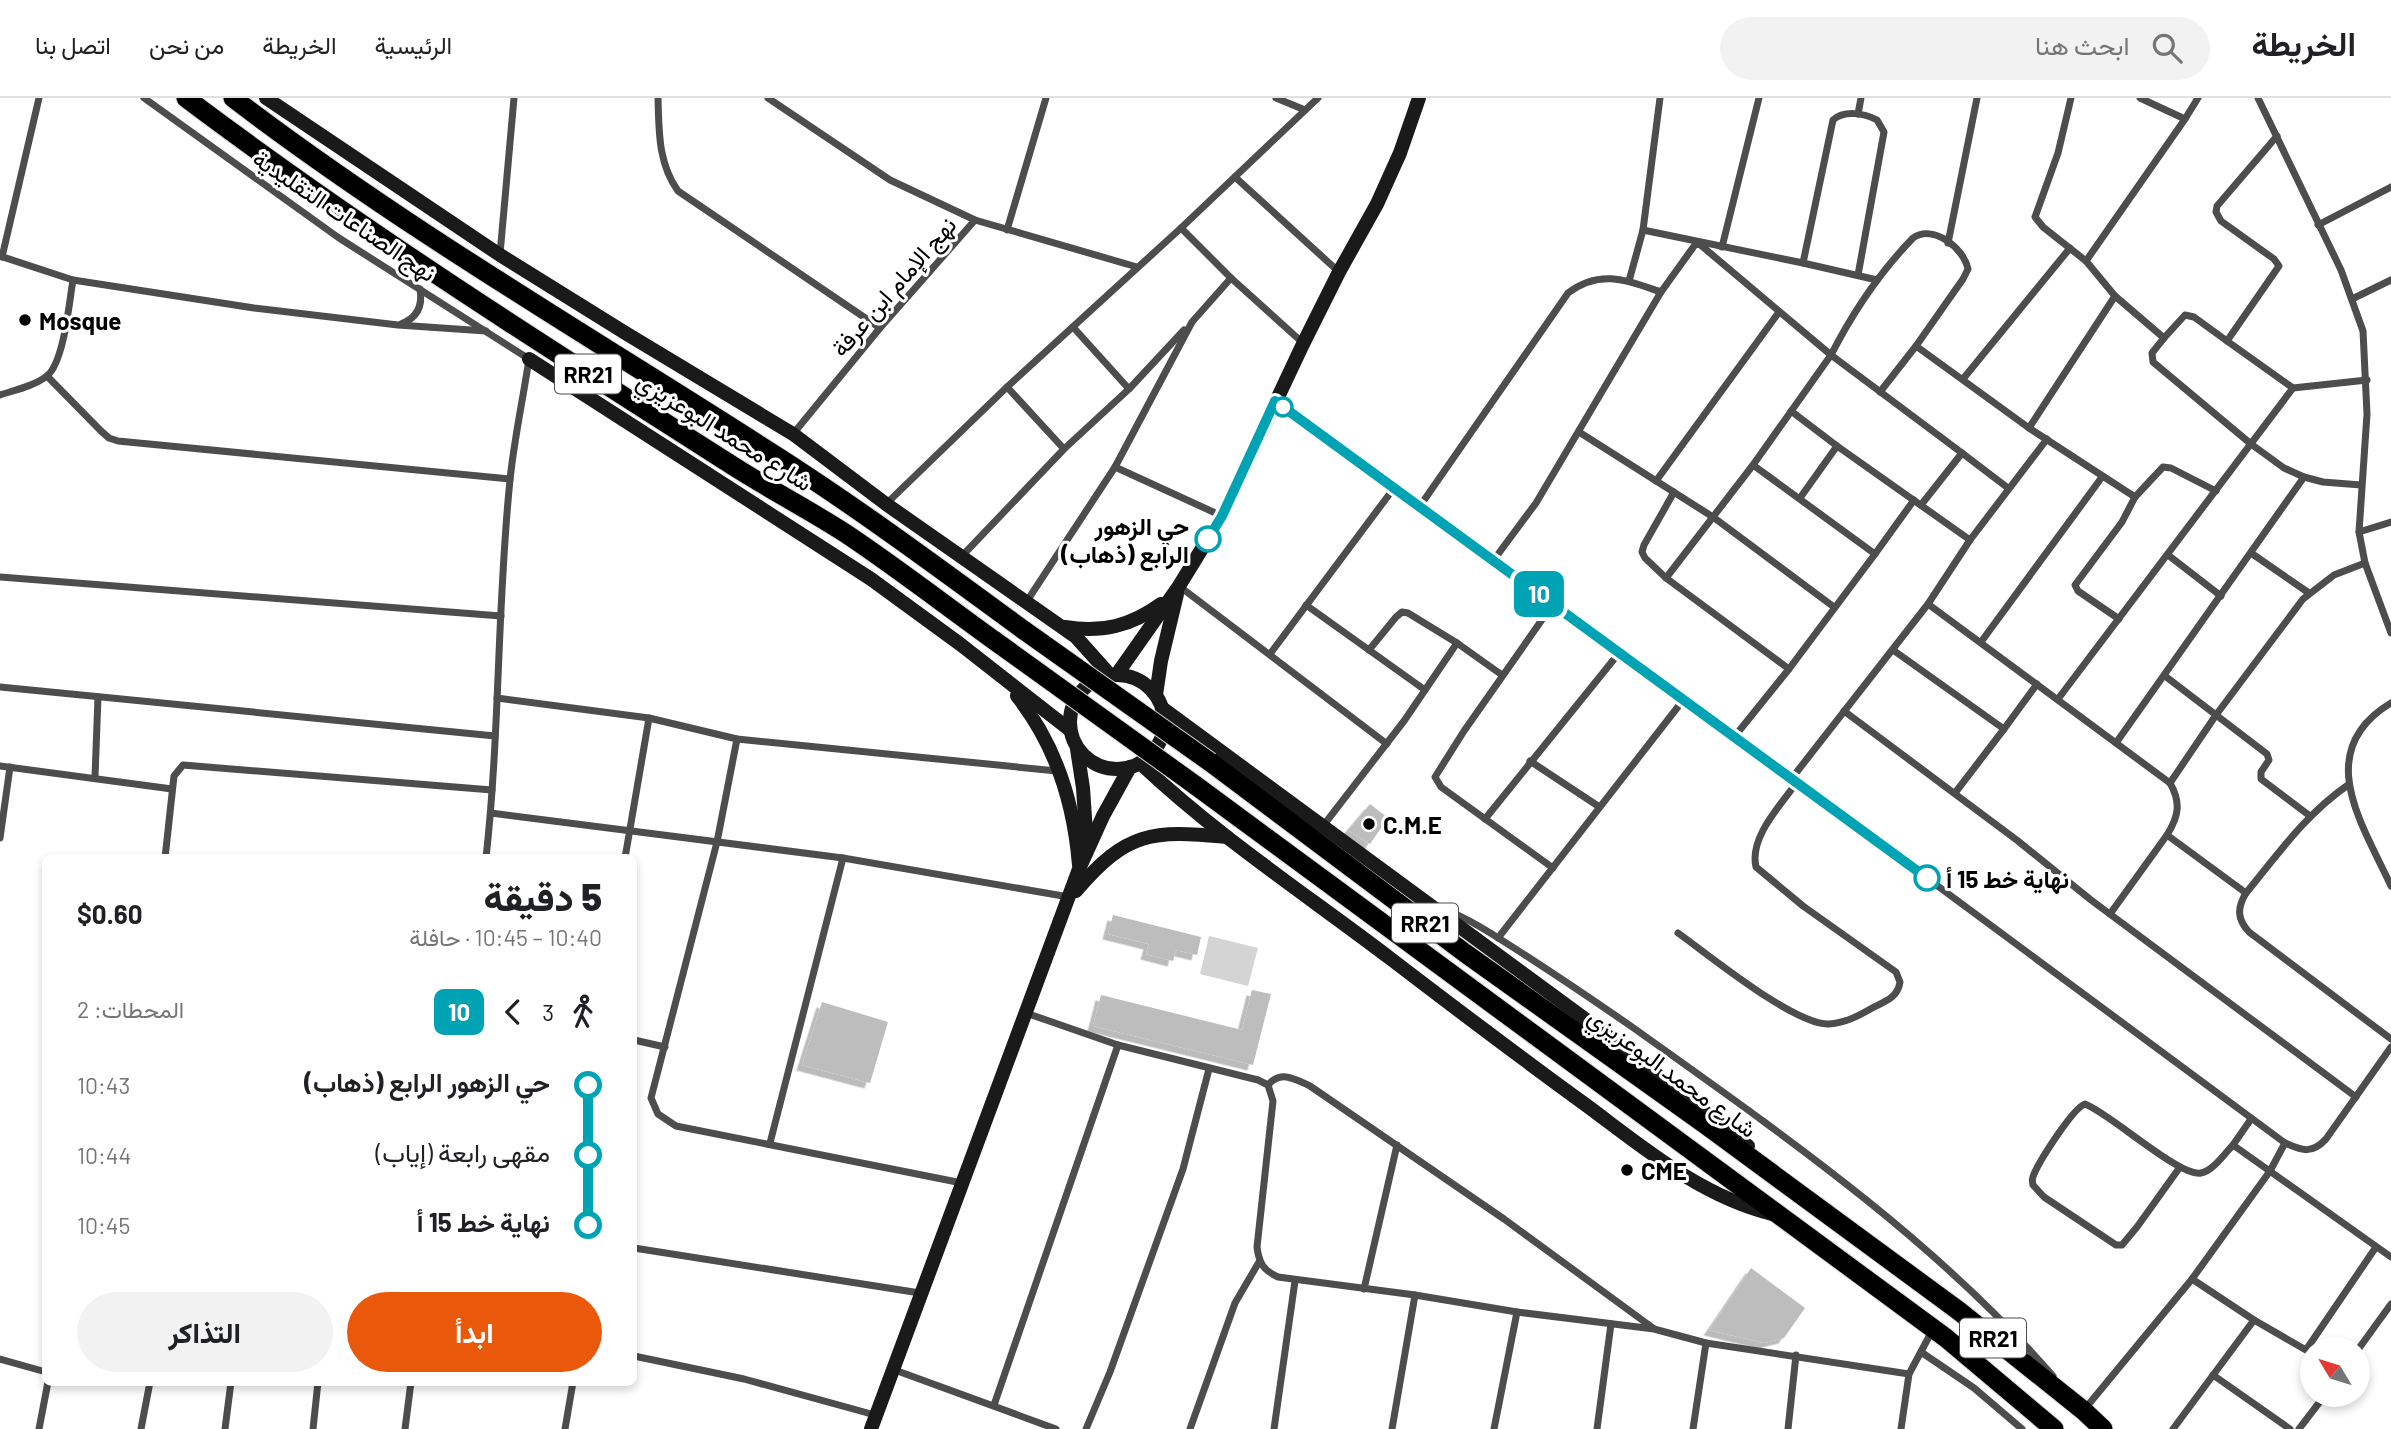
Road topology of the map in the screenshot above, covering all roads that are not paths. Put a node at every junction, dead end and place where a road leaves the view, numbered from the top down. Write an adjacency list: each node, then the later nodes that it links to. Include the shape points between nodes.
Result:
1 (39, 98): 37 (street)
2 (144, 98): 48 (street, نهج الصناعات التقليدية, via 319,224)
3 (186, 98): 209 (highway, شارع محمد البوعزيزي / RR21, bridge, via 283,171 514,327 845,533)
4 (233, 98): 207 (highway, شارع محمد البوعزيزي / RR21, bridge, via 502,285 861,512)
5 (266, 98): 36 (main road)
6 (514, 98): 36 (street)
7 (658, 98): 56 (street, via 659,140 668,177 678,191)
8 (768, 98): 27 (street, نهج الإمام ابن عرفة, via 890,180)
9 (1046, 98): 30 (street)
10 (1276, 98): 21 (street)
11 (1318, 98): 21 (street)
12 (1419, 98): 41 (main road, via 1377,204)
13 (1660, 98): 31 (street)
14 (1759, 98): 34 (street)
15 (1861, 98): 22 (street)
16 (1977, 98): 33 (street)
17 (2071, 98): 35 (street, via 2054,165 2035,212 2037,222)
18 (2140, 98): 23 (street)
19 (2198, 98): 23 (street)
20 (2258, 98): 24 (street)
21 (1305, 110): 25 (street)
22 (1858, 114): 39 (street, via 1840,114 1833,120); 42 (street, via 1877,120 1884,132)
23 (2185, 119): 38 (street)
24 (2277, 136): 28 (street); 59 (street, via 2217,206 2221,220 2280,266)
25 (1235, 177): 29 (street); 41 (street)
26 (2391, 187): 28 (street)
27 (975, 220): 30 (street); 56 (street, نهج الإمام ابن عرفة)
28 (2318, 225): 51 (street)
29 (1181, 228): 40 (street); 43 (street)
30 (1007, 230): 40 (street)
31 (1643, 230): 32 (street); 47 (street)
32 (1697, 242): 34 (street); 49 (street); 52 (street)
33 (1948, 243): 46 (street, via 1930,233 1919,234); 61 (street, via 1963,254 1968,269)
34 (1722, 247): 39 (street)
35 (2070, 248): 38 (street); 65 (street)
36 (500, 255): 76 (main road)
37 (1, 257): 45 (street)
38 (2086, 261): 50 (street)
39 (1803, 263): 42 (street)
40 (1137, 267): 55 (street)
41 (1339, 272): 60 (main road)
42 (1858, 275): 46 (street)
43 (1231, 278): 53 (street); 60 (street)
44 (2391, 279): 51 (street)
45 (73, 280): 54 (street); 64 (street, via 58,356)
46 (1877, 280): 62 (street)
47 (1629, 281): 49 (street); 98 (street, via 1599,277 1568,293)
48 (420, 289): 54 (street, via 418,311); 57 (street, نهج الصناعات التقليدية)
49 (1661, 292): 75 (street)
50 (2115, 296): 58 (street); 74 (street)
51 (2352, 299): 66 (street, via 2362,331)
52 (1779, 312): 62 (street); 87 (street)
53 (1192, 322): 69 (street); 83 (street)
54 (398, 325): 57 (street)
55 (1073, 327): 67 (street); 69 (street)
56 (880, 328): 76 (street, نهج الإمام ابن عرفة)
57 (487, 331): 63 (street, نهج الصناعات التقليدية)
58 (2164, 338): 59 (street, via 2185,315); 78 (street, via 2152,353 2153,362)
59 (2227, 341): 68 (street)
60 (1303, 344): 72 (main road)
61 (1916, 346): 65 (street); 70 (street)
62 (1831, 355): 70 (street); 73 (street)
63 (529, 359): 86 (street); 134 (main road, via 871,579)
64 (47, 376): 71 (street); 86 (street, via 101,431 117,441)
65 (1963, 380): 74 (street)
66 (2367, 380): 68 (street); 88 (street)
67 (1007, 387): 80 (street); 96 (street)
68 (2293, 388): 78 (street)
69 (1129, 389): 80 (street)
70 (1880, 392): 81 (street)
71 (0, 395)
72 (1275, 401): 89 (street); 99 (main road)
73 (1791, 411): 79 (street); 82 (street)
74 (2029, 428): 77 (street)
75 (1579, 432): 87 (street); 108 (street)
76 (793, 434): 96 (main road)
77 (2047, 439): 84 (street); 90 (street)
78 (2251, 444): 85 (street); 91 (street)
79 (1837, 446): 94 (street); 95 (street)
80 (1065, 449): 107 (street)
81 (1962, 453): 90 (street); 97 (street)
82 (1753, 465): 94 (street); 100 (street)
83 (1115, 467): 99 (street); 115 (street)
84 (2102, 477): 93 (street); 124 (street)
85 (2304, 477): 88 (street); 104 (street)
86 (510, 479): 120 (street)
87 (1656, 481): 92 (street)
88 (2361, 485): 102 (street)
89 (1394, 488): 98 (street); 118 (street)
90 (2008, 488): 103 (street)
91 (2216, 491): 93 (street, via 2163,467); 106 (street)
92 (1674, 492): 100 (street); 111 (street, via 1642,552)
93 (2135, 497): 121 (street, via 2075,585)
94 (1800, 498): 105 (street)
95 (1914, 500): 97 (street); 105 (street)
96 (886, 503): 107 (main road)
97 (1922, 505): 103 (street)
98 (1420, 506): 108 (street)
99 (1222, 516): 112 (main road)
100 (1713, 517): 111 (street); 119 (street)
101 (2391, 522): 102 (street)
102 (2359, 532): 109 (street)
103 (1970, 540): 117 (street)
104 (2251, 553): 113 (street); 114 (street)
105 (1875, 554): 119 (street)
106 (2168, 555): 114 (street); 121 (street)
107 (962, 556): 115 (main road)
108 (1493, 561): 116 (street)
109 (2365, 563): 113 (street, via 2334,575); 123 (street)
110 (0, 577): 120 (street)
111 (1666, 578): 130 (street)
112 (1179, 586): 122 (main road, via 1147,615 1127,624 1094,629); 129 (street); 131 (main road); 142 (main road, via 1164,647)
113 (2309, 593): 145 (street)
114 (2221, 596): 133 (street)
115 (1027, 601): 122 (main road)
116 (1553, 604): 128 (street); 132 (street)
117 (1928, 604): 124 (street); 127 (street)
118 (1306, 606): 126 (street); 129 (street)
119 (1834, 607): 130 (street)
120 (501, 616): 139 (street)
121 (2119, 619): 141 (street)
122 (1062, 626): 131 (main road)
123 (2391, 633)
124 (1981, 642): 135 (street)
125 (1457, 643): 126 (street, via 1402,612); 132 (street); 137 (street)
126 (1368, 650): 137 (street)
127 (1893, 650): 144 (street); 147 (street)
128 (1619, 653): 140 (street); 155 (street)
129 (1270, 654): 153 (street)
130 (1789, 669): 150 (street)
131 (1114, 674): 142 (main road, via 1139,680); 148 (main road, via 1099,677 1082,690 1072,708)
132 (1502, 675): 170 (street, via 1436,777 1441,787)
133 (2165, 676): 145 (street); 152 (street)
134 (1003, 679): 148 (main road); 159 (main road, via 1026,707)
135 (2037, 684): 141 (street); 147 (street)
136 (0, 687): 138 (street)
137 (1426, 690): 153 (street)
138 (98, 697): 149 (street); 160 (street)
139 (496, 698): 146 (street); 149 (street)
140 (1684, 699): 150 (street); 167 (street)
141 (2058, 699): 152 (street)
142 (1159, 701): 156 (main road, via 1164,718 1161,739 1156,749); 171 (main road)
143 (2391, 703): 163 (street, via 2354,742)
144 (1844, 711): 161 (street); 166 (street)
145 (2216, 715): 162 (street); 169 (street, via 2267,754 2261,779)
146 (649, 718): 151 (street); 172 (street)
147 (2004, 729): 166 (street)
148 (1070, 730): 154 (main road)
149 (495, 736): 165 (street)
150 (1735, 736): 161 (street)
151 (737, 739): 159 (street); 176 (street)
152 (2116, 743): 162 (street)
153 (1387, 744): 171 (street)
154 (1076, 746): 156 (main road, via 1094,763 1118,769); 177 (main road)
155 (1531, 761): 167 (street); 170 (street)
156 (1135, 765): 174 (main road); 177 (main road, via 1102,816)
157 (0, 766): 158 (street)
158 (10, 767): 160 (street); 175 (street)
159 (1060, 771): 183 (main road)
160 (95, 777): 164 (street)
161 (1795, 780): 189 (street, via 1763,831 1755,850 1756,867 1896,972 1900,982 1894,996 1842,1022 1812,1021 1777,1003); 200 (street)
162 (2170, 782): 173 (street, via 2179,804)
163 (2348, 785): 169 (street); 184 (street, via 2362,829)
164 (172, 789): 165 (street, via 174,776 183,765); 178 (street)
165 (492, 790): 168 (street)
166 (1955, 793): 188 (street)
167 (1598, 806): 182 (street)
168 (491, 813): 172 (street); 179 (street)
169 (2310, 817): 185 (street)
170 (1485, 819): 182 (street)
171 (1323, 826): 187 (main road)
172 (630, 831): 176 (street); 180 (street)
173 (2167, 835): 185 (street); 188 (street)
174 (1228, 837): 186 (main road, via 1176,833 1135,840 1106,859); 209 (main road, via 1668,1165 1735,1203)
175 (0, 838)
176 (717, 842): 181 (street); 195 (street)
177 (1087, 851): 183 (main road)
178 (165, 854)
179 (486, 854)
180 (626, 854)
181 (843, 858): 186 (street); 201 (street)
182 (1553, 868): 190 (street)
183 (1079, 869): 186 (main road)
184 (2391, 886)
185 (2246, 893): 192 (street, via 2239,915 2249,932)
186 (1070, 897): 191 (main road)
187 (1429, 905): 190 (street, via 1456,914); 207 (main road, via 1716,1119)
188 (2110, 914): 199 (street)
189 (1678, 933)
190 (1498, 938): 245 (street, via 1722,1090 1864,1198 1980,1299)
191 (1026, 1013): 194 (street); 208 (main road)
192 (2391, 1039)
193 (637, 1041): 195 (street)
194 (1118, 1045): 197 (street); 243 (street)
195 (664, 1047): 201 (street, via 651,1098 658,1114 676,1126)
196 (2391, 1047): 199 (street)
197 (1209, 1069): 198 (street); 255 (street, via 1183,1169)
198 (1268, 1085): 203 (street, via 1281,1076 1299,1081); 213 (street, via 1273,1101)
199 (2356, 1097): 202 (street, via 2318,1148 2300,1150)
200 (2251, 1119): 202 (street); 204 (street)
201 (770, 1143): 208 (street)
202 (2285, 1143): 206 (street)
203 (1397, 1145): 216 (street); 224 (street)
204 (2233, 1145): 205 (street, via 2202,1173); 206 (street)
205 (2180, 1167): 205 (street, via 2122,1245 2044,1197 2033,1185 2042,1160 2085,1104)
206 (2270, 1171): 211 (street); 214 (street)
207 (1777, 1177): 245 (highway, شارع محمد البوعزيزي / RR21, via 1959,1311)
208 (962, 1183): 217 (main road)
209 (1785, 1217): 223 (highway, RR21)
210 (637, 1248): 217 (street)
211 (2376, 1248): 212 (street); 225 (street)
212 (2391, 1257)
213 (1259, 1262): 215 (street, via 1267,1272); 256 (street, via 1235,1303)
214 (2192, 1279): 221 (street); 245 (street)
215 (1295, 1281): 216 (street); 257 (street)
216 (1364, 1289): 218 (street)
217 (920, 1293): 233 (main road)
218 (1415, 1295): 220 (street); 258 (street)
219 (2391, 1304): 226 (street)
220 (1517, 1312): 222 (street); 259 (street)
221 (2254, 1320): 228 (street); 236 (street)
222 (1611, 1324): 224 (street); 260 (street)
223 (1933, 1328): 229 (street); 264 (highway, RR21)
224 (1654, 1329): 227 (street)
225 (2319, 1337)
226 (2367, 1337)
227 (1706, 1343): 230 (street); 261 (street)
228 (2300, 1347)
229 (1921, 1352): 235 (street); 247 (street, via 1974,1388)
230 (1796, 1355): 235 (street); 262 (street)
231 (637, 1357): 246 (street, via 744,1379)
232 (0, 1359): 234 (street)
233 (892, 1369): 243 (street); 246 (main road)
234 (42, 1371)
235 (1909, 1374): 263 (street)
236 (2213, 1375): 266 (street); 267 (street)
237 (47, 1386): 248 (street)
238 (149, 1386): 249 (street)
239 (230, 1386): 250 (street)
240 (318, 1386): 251 (street)
241 (410, 1386): 252 (street)
242 (572, 1386): 253 (street)
243 (994, 1405): 254 (street)
244 (2316, 1407): 268 (street)
245 (2084, 1411): 265 (highway, شارع محمد البوعزيزي / RR21)
246 (873, 1422)
247 (2019, 1428)
248 (39, 1429)
249 (141, 1429)
250 (225, 1429)
251 (313, 1429)
252 (405, 1429)
253 (565, 1429)
254 (1056, 1429)
255 (1086, 1429)
256 (1189, 1429)
257 (1274, 1429)
258 (1392, 1429)
259 (1494, 1429)
260 (1597, 1429)
261 (1693, 1429)
262 (1788, 1429)
263 (1901, 1429)
264 (2053, 1429)
265 (2103, 1429)
266 (2173, 1429)
267 (2290, 1429)
268 (2299, 1429)

